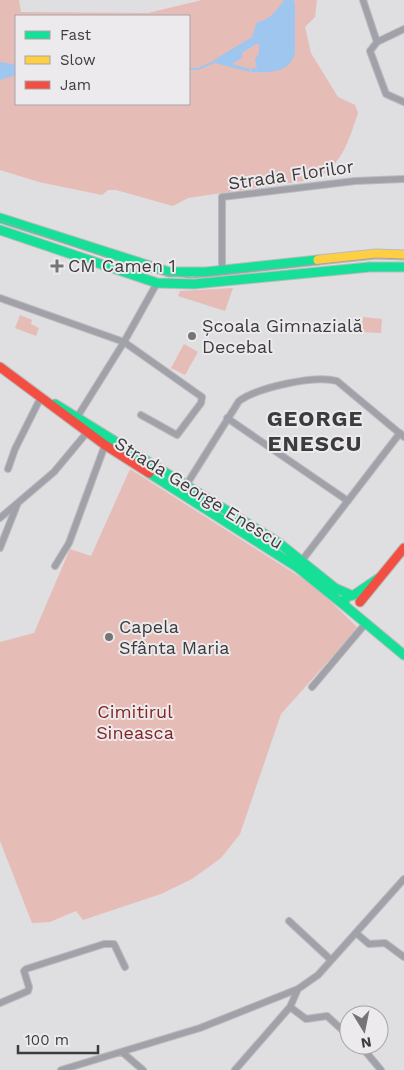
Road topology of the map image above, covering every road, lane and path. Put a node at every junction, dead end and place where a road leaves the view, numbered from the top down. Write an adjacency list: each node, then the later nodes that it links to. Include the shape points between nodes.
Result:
1 (363, 0): 3 (street)
2 (404, 29): 3 (street)
3 (377, 42): 4 (street, via 370,52 383,89 390,97)
4 (404, 102)
5 (404, 179): 10 (street, Strada Florilor, via 355,181 222,197)
6 (0, 218): 10 (main road, via 151,268 183,272)
7 (0, 230): 11 (main road)
8 (404, 254): 10 (main road)
9 (404, 267): 11 (main road, via 370,267 194,284)
10 (222, 270)
11 (157, 283): 13 (street)
12 (0, 298): 13 (street)
13 (124, 342): 16 (street, via 202,396 201,403 177,436); 18 (street)
14 (1, 369): 15 (main road, Strada George Enescu)
15 (41, 397): 18 (main road, Strada George Enescu); 22 (street)
16 (141, 415)
17 (227, 418): 20 (street, via 239,400 253,393 327,378 345,386); 23 (street); 24 (street)
18 (75, 420): 19 (main road, Strada George Enescu)
19 (90, 430): 21 (main road, Strada George Enescu); 23 (main road, Strada George Enescu); 25 (street, via 60,467)
20 (402, 435): 24 (street)
21 (105, 445): 23 (main road, Strada George Enescu); 30 (street, via 69,544)
22 (8, 469)
23 (183, 489): 29 (main road, Strada George Enescu, via 279,543)
24 (348, 501): 29 (street)
25 (18, 503): 26 (street); 27 (street)
26 (0, 518)
27 (0, 548)
28 (404, 548): 31 (main road)
29 (300, 564): 31 (main road, Strada George Enescu); 32 (main road, Strada George Enescu)
30 (55, 566)
31 (356, 599): 32 (main road, via 357,608); 32 (main road, via 346,597); 33 (main road, Strada George Enescu)
32 (347, 607): 33 (main road, Strada George Enescu)
33 (370, 625): 34 (main road, Strada George Enescu); 35 (street)
34 (404, 655)
35 (312, 688)
36 (404, 879): 38 (street)
37 (289, 921): 40 (street)
38 (356, 933): 39 (street, via 369,944 385,943); 40 (street)
39 (404, 957)
40 (331, 960): 42 (street, via 318,975)
41 (125, 967): 43 (street, via 114,944 104,944 26,969 28,991)
42 (298, 989): 44 (street); 46 (street, via 200,1028)
43 (0, 1003)
44 (290, 1007): 45 (street, via 306,1019 326,1016); 50 (street)
45 (339, 1027)
46 (122, 1052): 48 (street); 49 (street)
47 (369, 1055): 51 (street)
48 (61, 1070)
49 (143, 1070)
50 (235, 1070)
51 (382, 1070)

